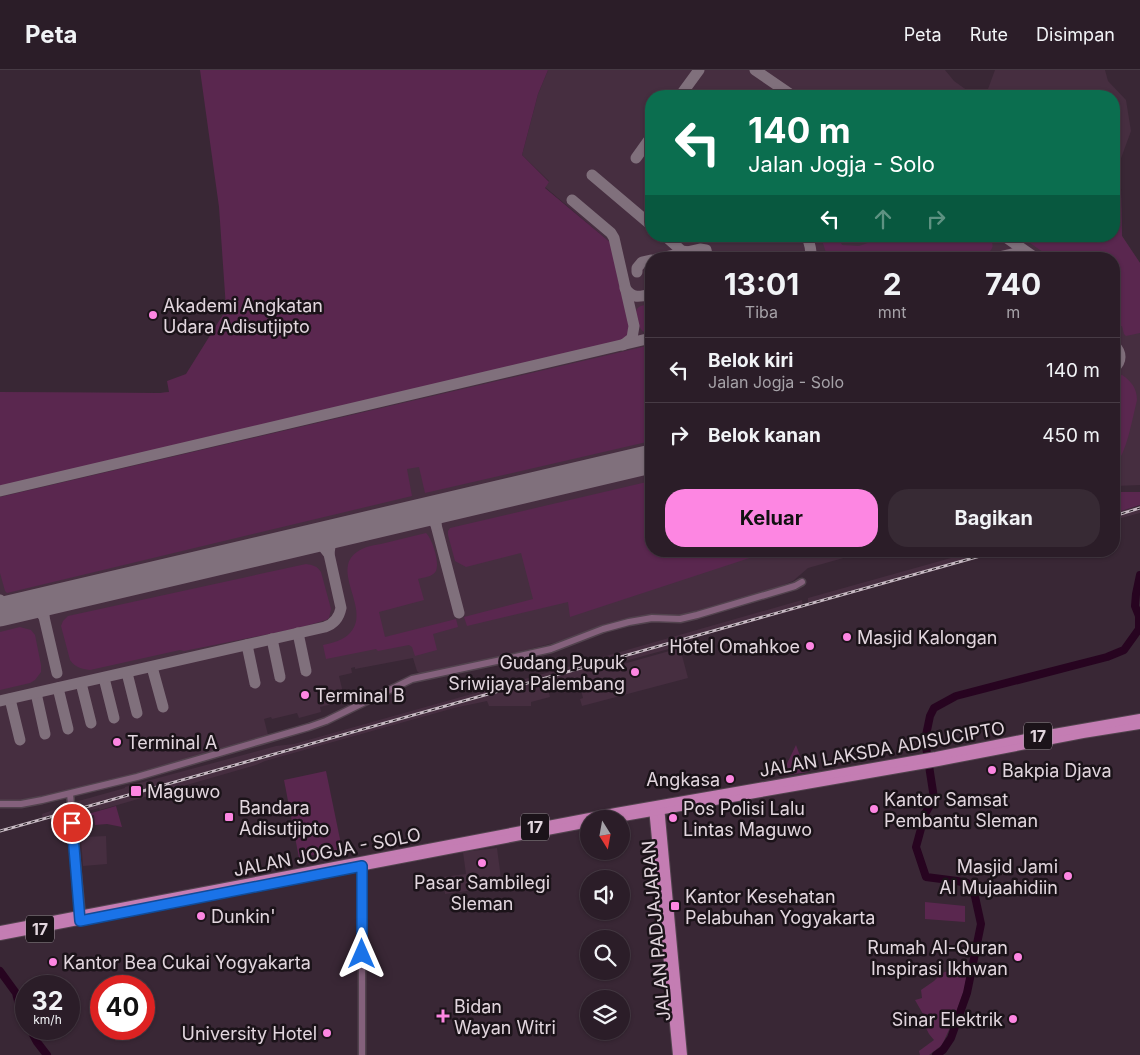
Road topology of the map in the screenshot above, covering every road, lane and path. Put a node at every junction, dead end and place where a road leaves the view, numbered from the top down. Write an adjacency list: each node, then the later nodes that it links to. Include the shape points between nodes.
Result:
1 (802, 582): 6 (street, via 697,615 629,622 551,649 412,679 318,724)
2 (1140, 718): 4 (highway, JALAN LAKSDA ADISUCIPTO / 17, via 1031,737)
3 (1140, 725): 4 (highway, JALAN LAKSDA ADISUCIPTO / 17)
4 (937, 759): 5 (highway, JALAN LAKSDA ADISUCIPTO / 17)
5 (915, 763): 8 (highway, JALAN LAKSDA ADISUCIPTO / 17); 9 (highway, JALAN LAKSDA ADISUCIPTO / 17)
6 (69, 796): 7 (street); 16 (street)
7 (0, 804)
8 (656, 808): 9 (highway, JALAN LAKSDA ADISUCIPTO / 17); 10 (highway, 17); 13 (highway, JALAN PADJAJARAN); 16 (highway, JALAN JOGJA - SOLO / 17, via 472,839)
9 (678, 808): 13 (highway, via 666,816)
10 (633, 815): 11 (highway, 17); 13 (highway, via 648,820)
11 (630, 816)
12 (580, 825): 14 (highway, JALAN JOGJA - SOLO / 17)
13 (659, 830): 15 (highway, JALAN PADJAJARAN)
14 (362, 866): 16 (highway, JALAN JOGJA - SOLO / 17); 19 (street)
15 (664, 886): 20 (highway, JALAN PADJAJARAN); 21 (highway, JALAN PADJAJARAN)
16 (81, 918): 17 (highway, JALAN JOGJA - SOLO / 17); 18 (highway, JALAN JOGJA - SOLO / 17)
17 (0, 930)
18 (0, 936)
19 (362, 1055)
20 (676, 1055)
21 (685, 1055)

